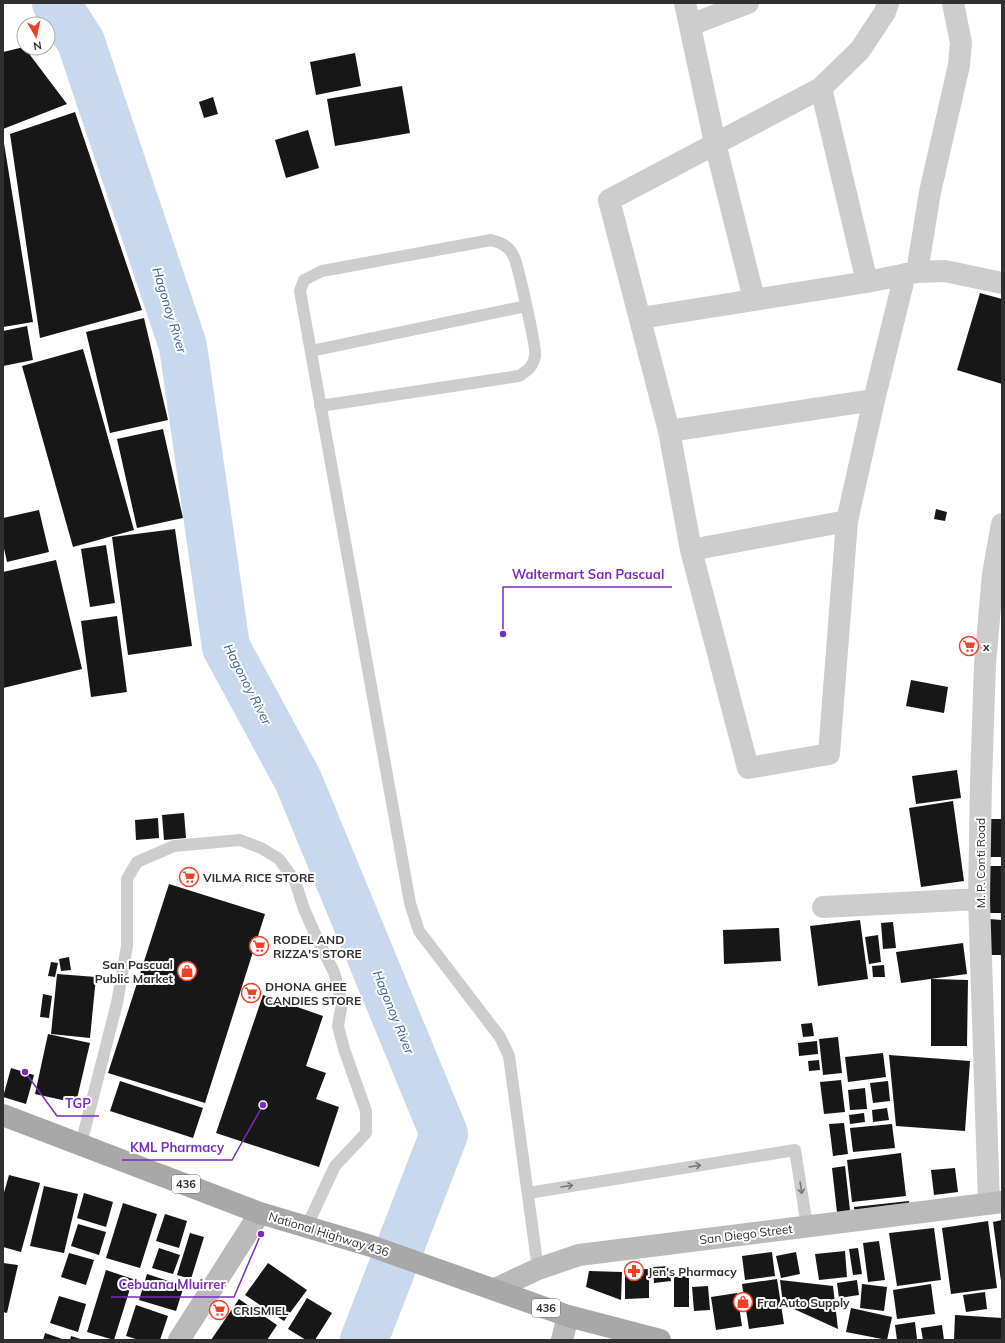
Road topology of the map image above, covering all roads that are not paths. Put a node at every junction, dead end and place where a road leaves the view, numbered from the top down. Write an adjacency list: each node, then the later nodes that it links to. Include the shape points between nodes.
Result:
1 (685, 3): 5 (street)
2 (748, 3): 5 (street)
3 (888, 3): 6 (street, via 885,12 860,50)
4 (953, 3): 8 (street, via 961,43 959,65)
5 (690, 25): 7 (street)
6 (821, 88): 7 (street); 9 (street)
7 (715, 143): 11 (street); 13 (street, via 609,200)
8 (911, 273): 9 (street); 10 (street, via 945,271); 15 (street)
9 (867, 282): 11 (street)
10 (1002, 283)
11 (754, 299): 13 (street)
12 (526, 306): 14 (lane); 14 (lane, via 514,258 505,244 491,240 322,271 304,280 300,291); 16 (lane, via 536,354 531,369 519,376)
13 (641, 318): 17 (street)
14 (311, 351): 16 (lane)
15 (874, 400): 17 (street); 18 (street)
16 (320, 406): 25 (lane, via 410,903 419,930 500,1037 509,1056)
17 (669, 431): 20 (street)
18 (847, 521): 20 (street); 20 (street, via 829,754 748,768)
19 (1002, 524): 21 (street, M. P. Conti Road, via 993,574 985,664)
20 (691, 550)
21 (979, 899): 22 (street); 26 (street, M. P. Conti Road)
22 (823, 907)
23 (3, 1115): 24 (main road, National Highway 436 / 436)
24 (81, 1144): 27 (main road, National Highway 436 / 436); 28 (lane, via 116,1003 125,953 127,879 137,862 174,846 240,840 261,848 279,859 295,881 318,943 334,972 342,1003 338,1026 366,1112 366,1133 336,1166)
25 (528, 1193): 29 (lane, one-way to 29, via 795,1150); 30 (lane)
26 (995, 1203): 29 (street, San Diego Street)
27 (260, 1213): 28 (main road, National Highway 436 / 436); 33 (street)
28 (307, 1226): 31 (main road, National Highway 436 / 436)
29 (807, 1226): 30 (street, San Diego Street, via 579,1255)
30 (538, 1269): 31 (street, San Diego Street)
31 (495, 1289): 32 (main road, National Highway 436 / 436)
32 (568, 1316): 34 (street); 35 (main road, National Highway 436 / 436)
33 (179, 1340)
34 (562, 1340)
35 (660, 1340)

